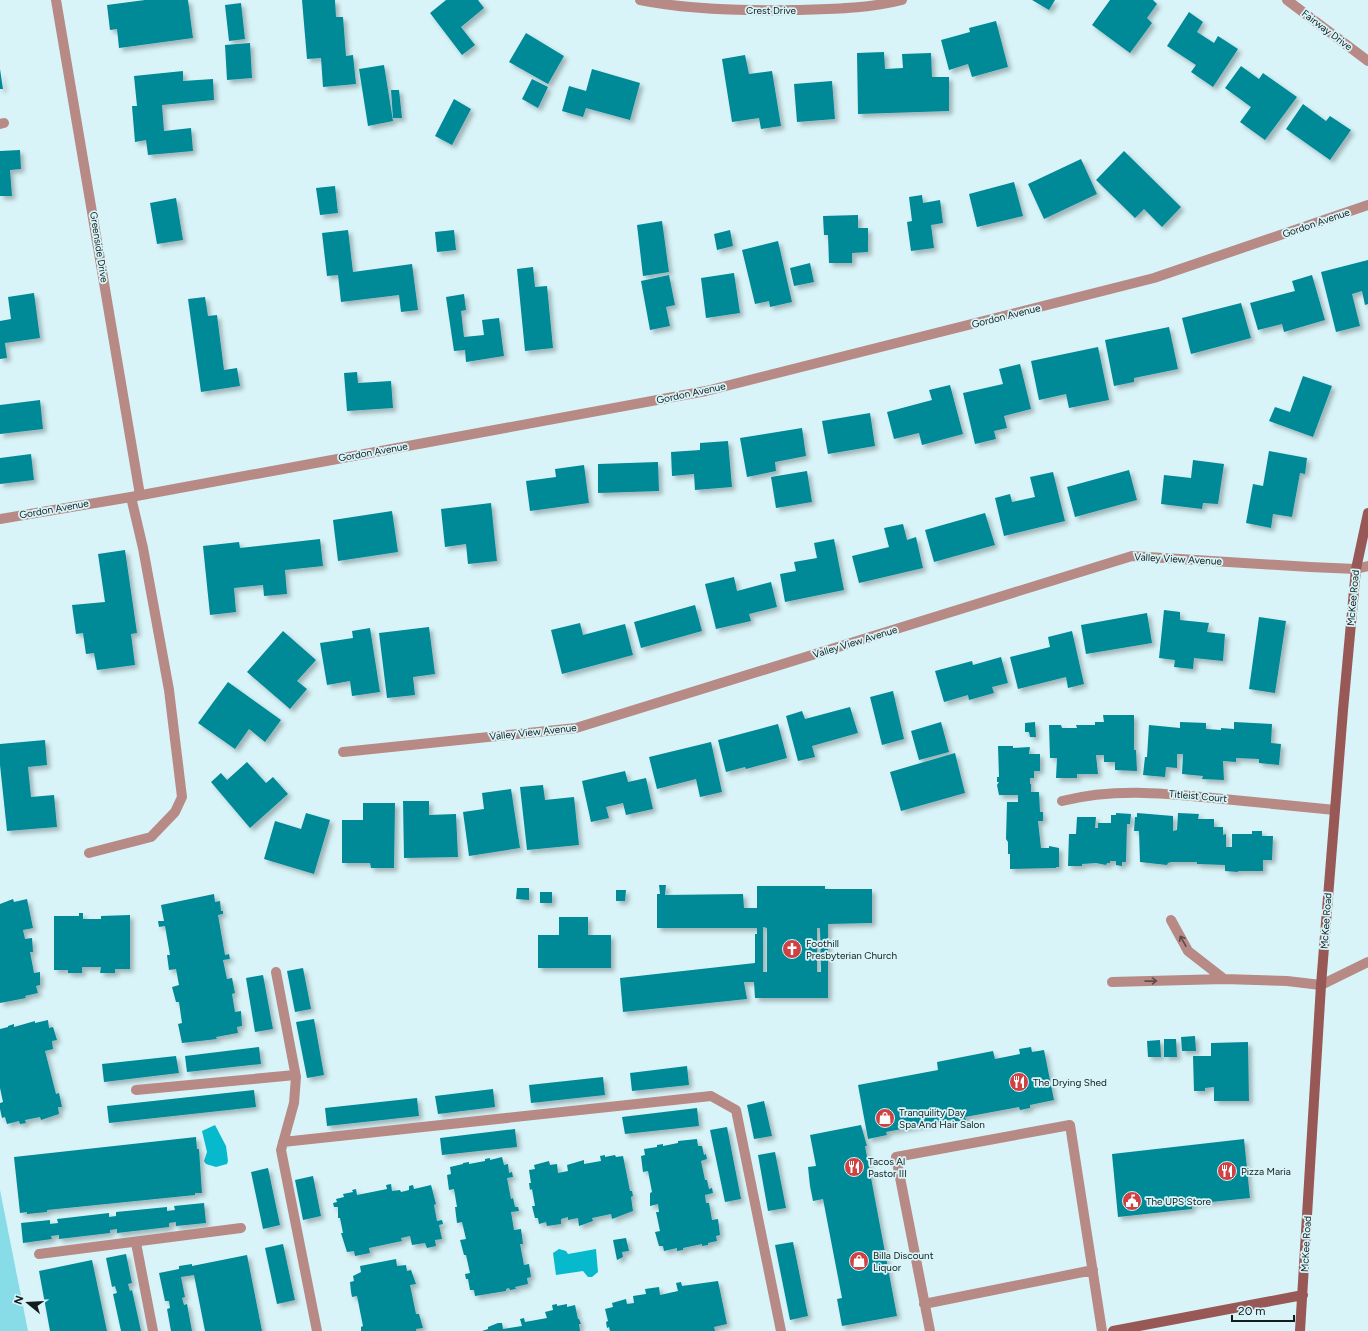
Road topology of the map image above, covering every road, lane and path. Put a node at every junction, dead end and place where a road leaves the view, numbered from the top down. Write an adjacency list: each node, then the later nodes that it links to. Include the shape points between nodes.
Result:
1 (56, 0): 7 (street, Greenside Drive)
2 (640, 0): 3 (street, Crest Drive, via 664,5 749,10 848,9)
3 (902, 0)
4 (1287, 0): 5 (street, Fairway Drive)
5 (1368, 61)
6 (1368, 205): 7 (street, Gordon Avenue, via 1154,278 706,391)
7 (135, 496): 9 (street, Gordon Avenue); 15 (street, Greenside Drive, via 169,690 182,797 175,812 151,837)
8 (1368, 513): 11 (street, McKee Road)
9 (0, 519)
10 (1368, 566): 11 (street, Valley View Avenue)
11 (1356, 569): 12 (street, Valley View Avenue, via 1132,556 576,728); 14 (street, McKee Road)
12 (343, 752)
13 (1062, 801): 14 (street, Titleist Court, via 1086,795 1154,792)
14 (1335, 810): 21 (street, McKee Road)
15 (89, 853)
16 (1171, 920): 19 (street, one-way to 16, via 1188,951)
17 (1368, 962): 21 (street)
18 (276, 972): 22 (street)
19 (1224, 980): 20 (street, one-way to 19); 21 (street, via 1287,981)
20 (1112, 982)
21 (1322, 985): 29 (street, McKee Road)
22 (295, 1075): 23 (street); 24 (street, via 294,1103)
23 (136, 1090)
24 (283, 1142): 33 (street, via 281,1150); 34 (street, via 712,1096 736,1110)
25 (241, 1228): 26 (street)
26 (136, 1243): 27 (street); 32 (street)
27 (39, 1254)
28 (1093, 1270): 30 (street); 30 (street, via 1070,1125 896,1157); 36 (street)
29 (1303, 1295): 31 (street); 38 (street, McKee Road)
30 (924, 1304): 35 (street)
31 (1129, 1330): 37 (street)
32 (153, 1331)
33 (316, 1331)
34 (781, 1331)
35 (930, 1331)
36 (1102, 1331)
37 (1113, 1331)
38 (1300, 1331)

